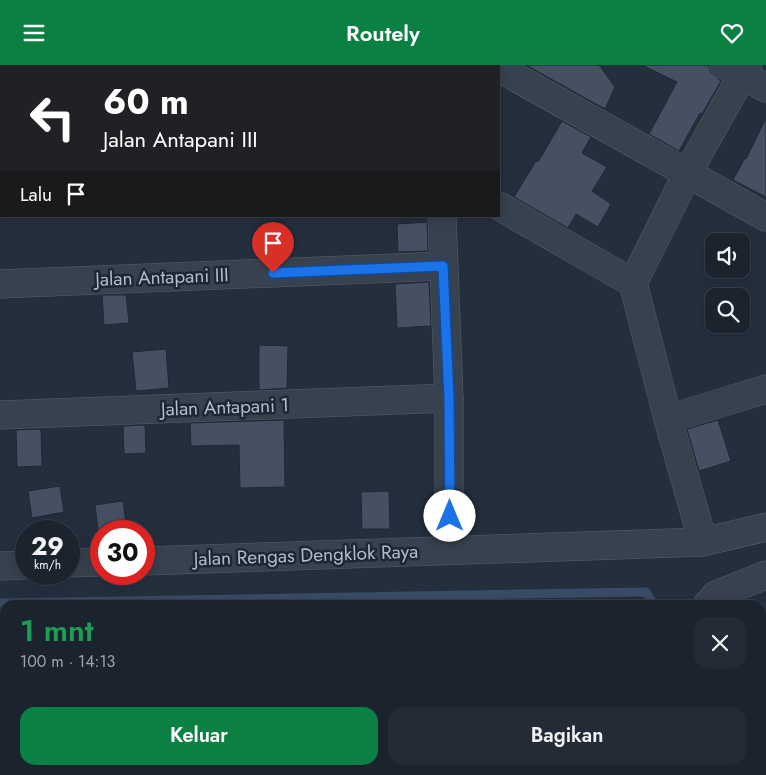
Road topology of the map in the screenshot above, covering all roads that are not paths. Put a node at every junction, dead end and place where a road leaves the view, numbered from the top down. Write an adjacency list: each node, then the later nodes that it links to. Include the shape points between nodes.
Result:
1 (500, 68): 4 (street)
2 (738, 69): 3 (street); 4 (street)
3 (766, 88)
4 (687, 174): 7 (street); 10 (street)
5 (500, 207): 10 (street)
6 (442, 217): 8 (street)
7 (766, 217)
8 (443, 266): 9 (street, Jalan Antapani III); 12 (street)
9 (0, 283)
10 (633, 283): 14 (street)
11 (766, 389): 14 (street)
12 (449, 398): 13 (street, Jalan Antapani 1); 17 (street)
13 (0, 415)
14 (668, 419): 16 (street)
15 (766, 527): 16 (street, Jalan Rengas Dengklok Raya)
16 (703, 542): 17 (street, Jalan Rengas Dengklok Raya)
17 (449, 550): 18 (street, Jalan Rengas Dengklok Raya)
18 (155, 561)
19 (15, 565): 20 (street)
20 (0, 566)
21 (766, 575): 22 (street, via 716,595)
22 (712, 600)

